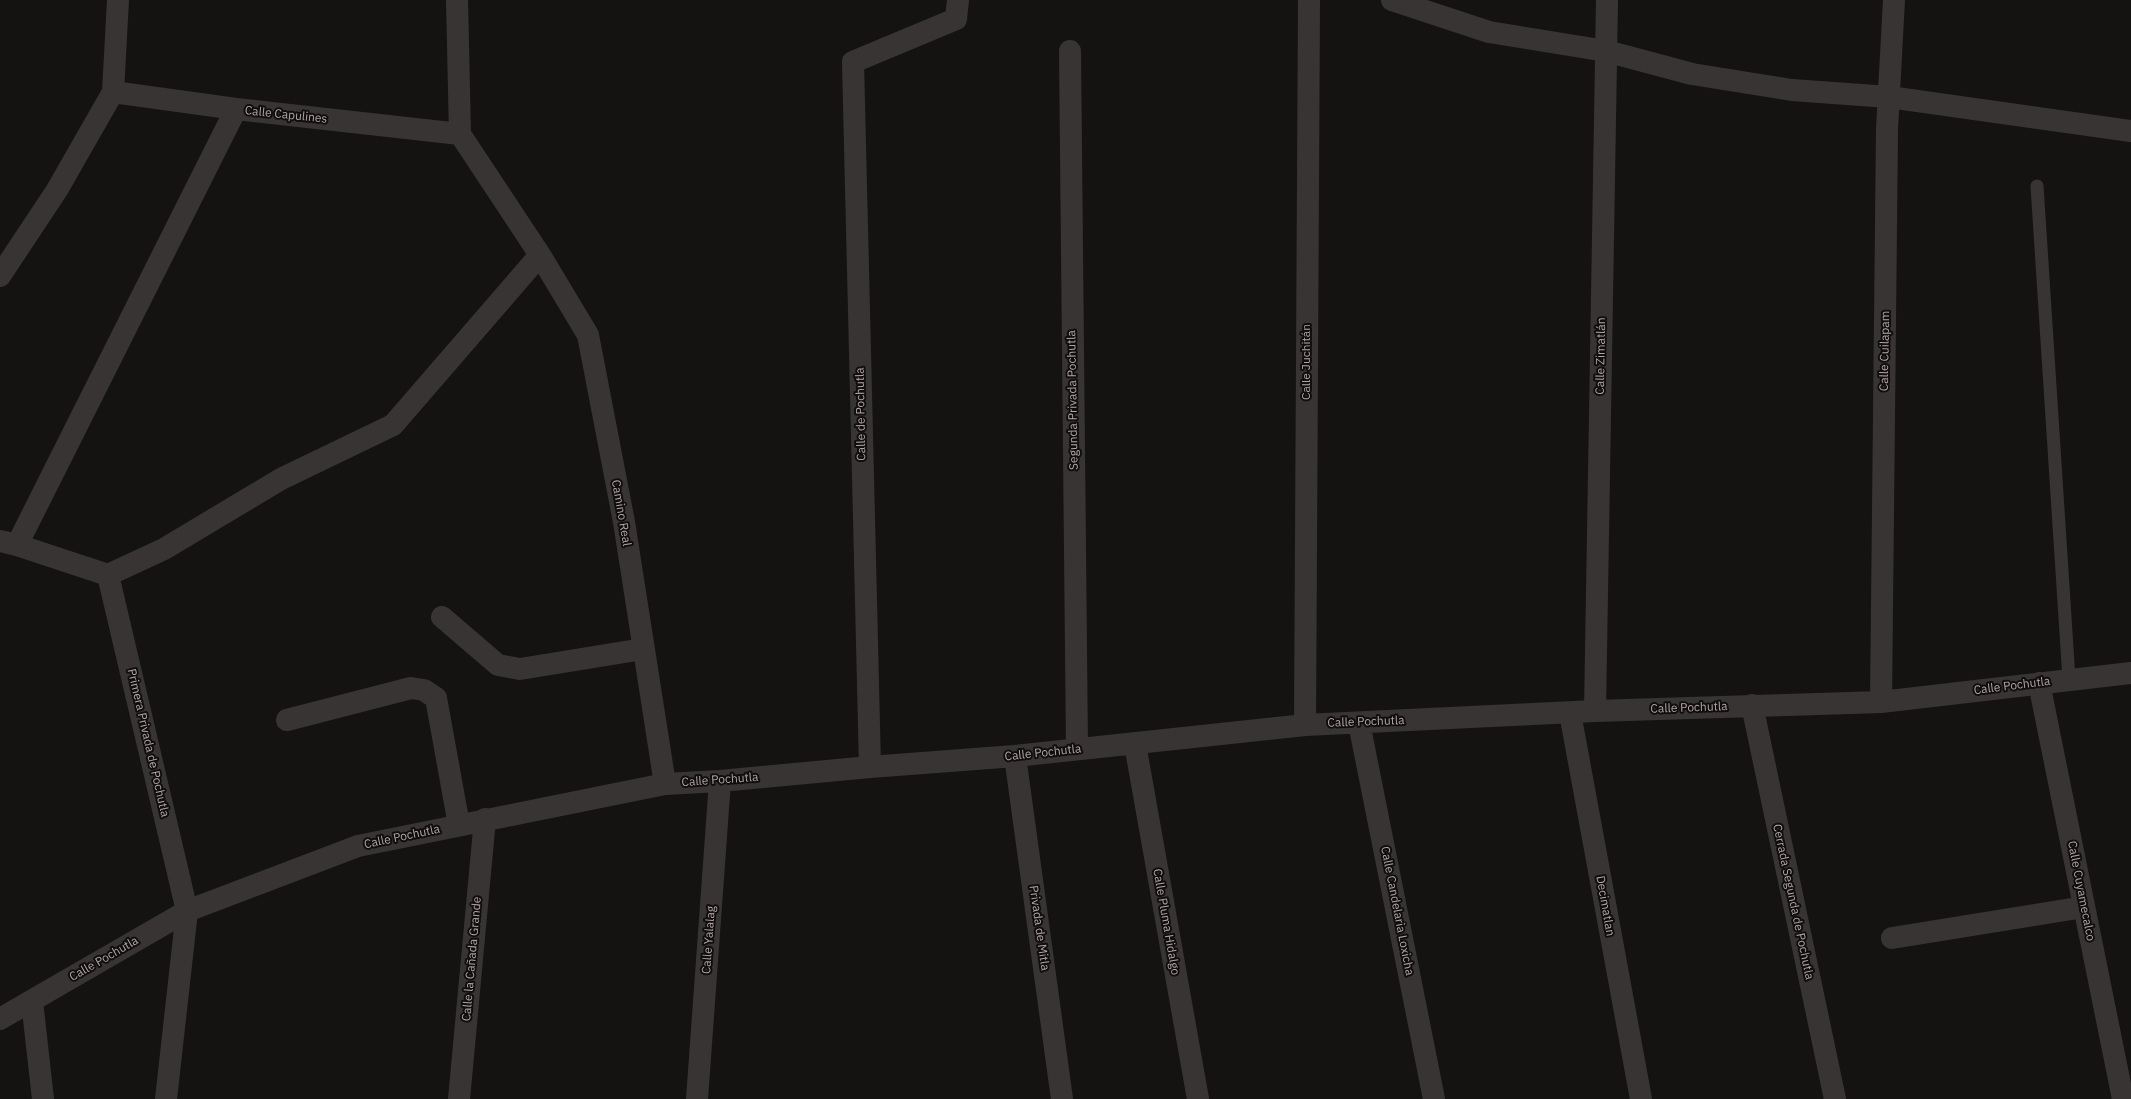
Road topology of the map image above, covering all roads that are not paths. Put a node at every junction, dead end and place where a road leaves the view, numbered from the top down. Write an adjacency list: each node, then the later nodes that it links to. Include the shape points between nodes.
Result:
1 (118, 0): 10 (street)
2 (457, 0): 14 (street)
3 (958, 0): 35 (street, Calle de Pochutla, via 956,19 853,62)
4 (1309, 0): 31 (street, Calle Juchitán)
5 (1392, 0): 9 (street, via 1489,32)
6 (1608, 0): 9 (street, Calle Zimatlán)
7 (1894, 0): 11 (street, Calle Cuilapam)
8 (1070, 51): 33 (street, Segunda Privada Pochutla)
9 (1606, 51): 11 (street, via 1692,74 1792,90); 27 (street, Calle Zimatlán)
10 (112, 92): 12 (street, Calle Capulines); 17 (street, via 57,190)
11 (1889, 97): 13 (street); 25 (street, Calle Cuilapam)
12 (236, 109): 14 (street, Calle Capulines); 18 (street)
13 (2131, 132)
14 (460, 134): 16 (street, Camino Real)
15 (2037, 186): 23 (lane)
16 (540, 255): 19 (street, via 393,425 281,480 164,549); 21 (street, Camino Real, via 588,335 624,522)
17 (0, 276)
18 (9, 543): 19 (street)
19 (108, 575): 41 (street, Primera Privada de Pochutla)
20 (442, 617): 21 (street, via 498,665 520,669)
21 (644, 649): 37 (street, Camino Real)
22 (2131, 673): 23 (street, Calle Pochutla)
23 (2068, 679): 24 (street, Calle Pochutla)
24 (2038, 683): 25 (street, Calle Pochutla); 40 (street, Calle Cuyamecalco)
25 (1881, 702): 26 (street, Calle Pochutla)
26 (1752, 705): 27 (street, Calle Pochutla); 53 (street, Cerrada Segunda de Pochutla)
27 (1595, 711): 28 (street, Calle Pochutla)
28 (1570, 713): 30 (street, Calle Pochutla); 52 (street, Decimatlan)
29 (287, 720): 39 (street, via 411,688 424,690 436,698)
30 (1359, 723): 31 (street, Calle Pochutla); 51 (street, Calle Candelaria Loxicha)
31 (1305, 725): 32 (street, Calle Pochutla)
32 (1134, 744): 33 (street, Calle Pochutla); 50 (street, Calle Pluma Hidalgo)
33 (1077, 749): 34 (street, Calle Pochutla)
34 (1015, 756): 35 (street, Calle Pochutla); 49 (street, Privada de Mitla)
35 (870, 767): 36 (street, Calle Pochutla)
36 (720, 781): 37 (street, Calle Pochutla); 48 (street, Calle Yalalag)
37 (665, 784): 38 (street, Calle Pochutla)
38 (485, 819): 39 (street, Calle Pochutla); 47 (street, Calle la Cañada Grande)
39 (459, 825): 41 (street, Calle Pochutla, via 358,846)
40 (2084, 907): 42 (street); 54 (street, Calle Cuyamecalco)
41 (187, 911): 43 (street, Calle Pochutla); 46 (street, Primera Privada de Pochutla)
42 (1892, 938)
43 (32, 1001): 44 (street, Calle Pochutla); 45 (street)
44 (0, 1019)
45 (43, 1099)
46 (166, 1099)
47 (459, 1099)
48 (697, 1099)
49 (1062, 1099)
50 (1198, 1099)
51 (1434, 1099)
52 (1641, 1099)
53 (1835, 1099)
54 (2123, 1099)

